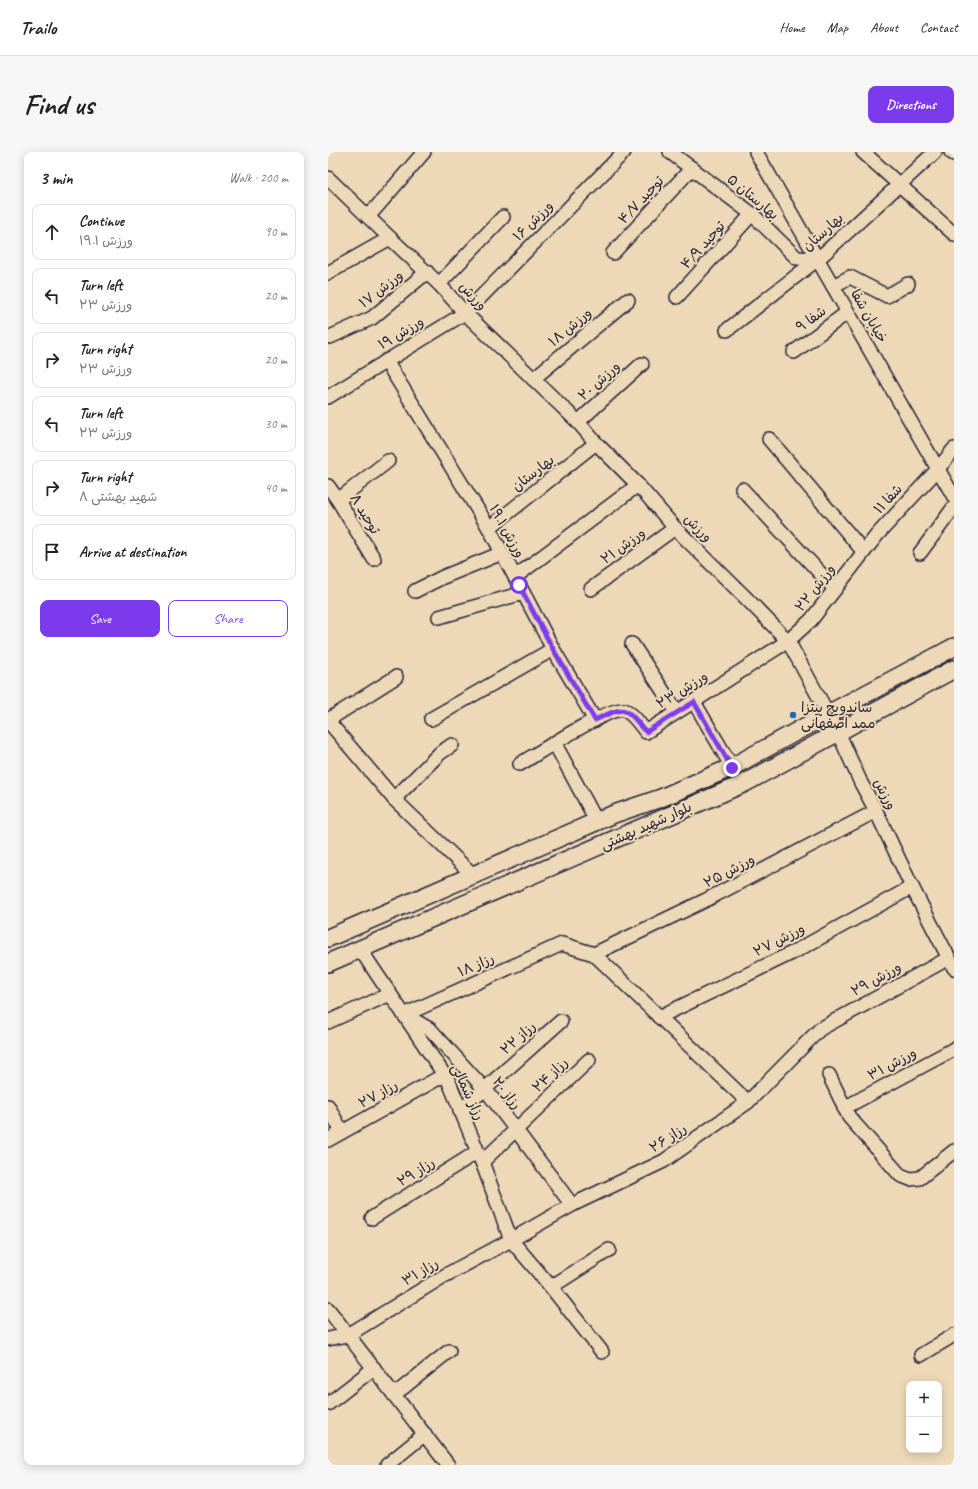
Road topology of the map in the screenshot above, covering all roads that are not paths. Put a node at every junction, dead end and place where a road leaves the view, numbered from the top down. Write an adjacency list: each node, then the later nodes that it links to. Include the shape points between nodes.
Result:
1 (424, 152): 14 (street)
2 (624, 152): 28 (street, ورزش ۱۶)
3 (670, 152): 9 (street, بهارستان ۵)
4 (756, 152): 19 (street, خیابان شفا)
5 (863, 152): 11 (street)
6 (935, 152): 11 (street, بهارستان)
7 (951, 152): 8 (street)
8 (954, 154)
9 (692, 168): 13 (street, بهارستان ۵); 18 (street, توحید ۴/۷)
10 (328, 178): 12 (street, ورزش)
11 (899, 185): 16 (street); 19 (street, بهارستان)
12 (333, 190): 14 (street, ورزش)
13 (752, 214): 19 (street, بهارستان ۵, via 797,258); 25 (street, توحید ۴/۹)
14 (368, 217): 17 (street, ورزش)
15 (503, 217): 22 (street)
16 (954, 234)
17 (390, 238): 20 (street, ورزش); 21 (street)
18 (613, 253)
19 (818, 259): 24 (street, خیابان شفا); 29 (street, بهارستان)
20 (427, 272): 22 (street, ورزش); 30 (street, ورزش ۱۷, via 372,318)
21 (328, 273)
22 (439, 284): 28 (street, ورزش)
23 (908, 284): 24 (street, via 887,296 850,277)
24 (833, 286): 27 (street, خیابان شفا)
25 (677, 297)
26 (628, 300): 34 (street, ورزش ۱۸)
27 (848, 312): 31 (street, شفا ۹); 41 (street, خیابان شفا)
28 (465, 313): 32 (street, ورزش ۱۹); 34 (street, ورزش)
29 (727, 330)
30 (330, 337)
31 (794, 352)
32 (386, 361): 35 (street, ورزش ۱۹); 48 (street, ورزش ۱۹.۱)
33 (642, 364): 36 (street, ورزش ۲۰)
34 (533, 379): 36 (street, ورزش)
35 (328, 397)
36 (578, 422): 38 (street, ورزش)
37 (769, 439): 50 (street)
38 (596, 443): 42 (street, ورزش); 48 (street, بهارستان)
39 (954, 449): 41 (street, شفا ۱۱)
40 (388, 462): 46 (street)
41 (938, 469): 45 (street, خیابان شفا); 50 (street, شفا ۱۱)
42 (638, 485): 49 (street, ورزش); 54 (street)
43 (328, 486): 46 (street, توحید ۸)
44 (742, 489): 56 (street)
45 (954, 497)
46 (338, 500): 53 (street, توحید ۸)
47 (954, 507): 52 (street)
48 (489, 528): 51 (street, ورزش ۱۹.۱)
49 (674, 528): 55 (street, ورزش ۲۱); 60 (street, ورزش)
50 (863, 551): 56 (street, ورزش ۲۲)
51 (502, 553): 54 (street, ورزش ۱۹.۱); 57 (street)
52 (920, 554)
53 (374, 559)
54 (515, 577): 58 (street, ورزش ۱۹.۱)
55 (591, 589)
56 (835, 589): 60 (street, ورزش ۲۲, via 811,620)
57 (415, 591)
58 (523, 593): 59 (street); 63 (street, ورزش ۱۹.۱)
59 (439, 617)
60 (788, 641): 66 (street, ورزش ۲۳); 68 (street, ورزش)
61 (632, 644): 67 (street)
62 (954, 647): 68 (main road, بلوار شهید بهشتی)
63 (553, 649): 69 (street); 70 (street, ورزش ۱۹.۱)
64 (954, 669): 72 (main road, بلوار شهید بهشتی)
65 (396, 677): 71 (street)
66 (694, 702): 67 (street, ورزش ۲۳); 76 (street)
67 (677, 712): 70 (street, ورزش ۲۳, via 646,732 625,710 617,710)
68 (828, 714): 72 (street, ورزش); 76 (main road, بلوار شهید بهشتی)
69 (431, 719)
70 (595, 720): 73 (street)
71 (328, 721): 77 (street)
72 (838, 732): 78 (street, ورزش); 83 (main road, بلوار شهید بهشتی, via 745,783)
73 (555, 744): 75 (street); 79 (street)
74 (452, 745): 77 (street, via 440,753)
75 (520, 764)
76 (732, 768): 79 (main road, بلوار شهید بهشتی)
77 (394, 799): 80 (street)
78 (876, 811): 82 (street, ورزش); 86 (street, ورزش ۲۵, via 706,900)
79 (597, 822): 80 (main road, بلوار شهید بهشتی)
80 (473, 875): 81 (main road, بلوار شهید بهشتی)
81 (445, 887): 83 (main road); 84 (main road, بلوار شهید بهشتی)
82 (912, 887): 88 (street, ورزش); 91 (street, ورزش ۲۷, via 794,952)
83 (454, 908): 85 (main road, بلوار شهید بهشتی)
84 (328, 937)
85 (360, 949): 87 (main road, بلوار شهید بهشتی); 89 (street, رزاز شمالی)
86 (594, 954): 90 (street, رزاز ۱۸, via 562,944); 91 (street)
87 (328, 963)
88 (951, 963): 94 (street, ورزش ۲۹)
89 (390, 994): 90 (street, رزاز شمالی); 93 (street)
90 (404, 1014): 97 (street, رزاز شمالی); 99 (street, رزاز ۲۰, via 431,1030)
91 (659, 1018): 100 (street)
92 (561, 1021): 99 (street, رزاز ۲۲)
93 (328, 1022)
94 (820, 1029): 100 (street, رزاز ۲۶)
95 (954, 1049): 102 (street, ورزش ۳۱)
96 (589, 1060): 104 (street, رزاز ۲۴)
97 (444, 1075): 103 (street, رزاز شمالی); 105 (street, رزاز ۲۷)
98 (829, 1075): 102 (street)
99 (485, 1090): 103 (street, رزاز ۲۲); 104 (street, رزاز ۲۰)
100 (748, 1102): 109 (street, رزاز ۲۶, via 664,1161)
101 (328, 1106): 105 (street)
102 (844, 1108): 107 (street, via 900,1175 910,1179 920,1178)
103 (460, 1111): 108 (street, رزاز شمالی)
104 (516, 1130): 108 (street, رزاز ۲۴); 109 (street, رزاز ۲۰)
105 (342, 1132): 106 (street, رزاز ۲۷)
106 (328, 1140)
107 (954, 1151)
108 (480, 1157): 110 (street, رزاز ۲۹); 111 (street, رزاز شمالی)
109 (572, 1205): 111 (street, رزاز ۲۶)
110 (372, 1218)
111 (511, 1240): 113 (street); 115 (street, رزاز ۳۱, via 444,1276)
112 (609, 1250): 113 (street)
113 (551, 1287): 119 (street)
114 (328, 1309): 115 (street)
115 (348, 1334): 117 (street, رزاز ۳۱); 121 (street)
116 (954, 1335): 120 (street)
117 (328, 1339)
118 (449, 1351): 122 (street)
119 (602, 1352)
120 (921, 1355)
121 (374, 1368): 122 (street); 123 (street)
122 (394, 1395): 124 (street)
123 (328, 1404)
124 (425, 1434): 125 (street); 126 (street)
125 (387, 1465)
126 (448, 1465)

